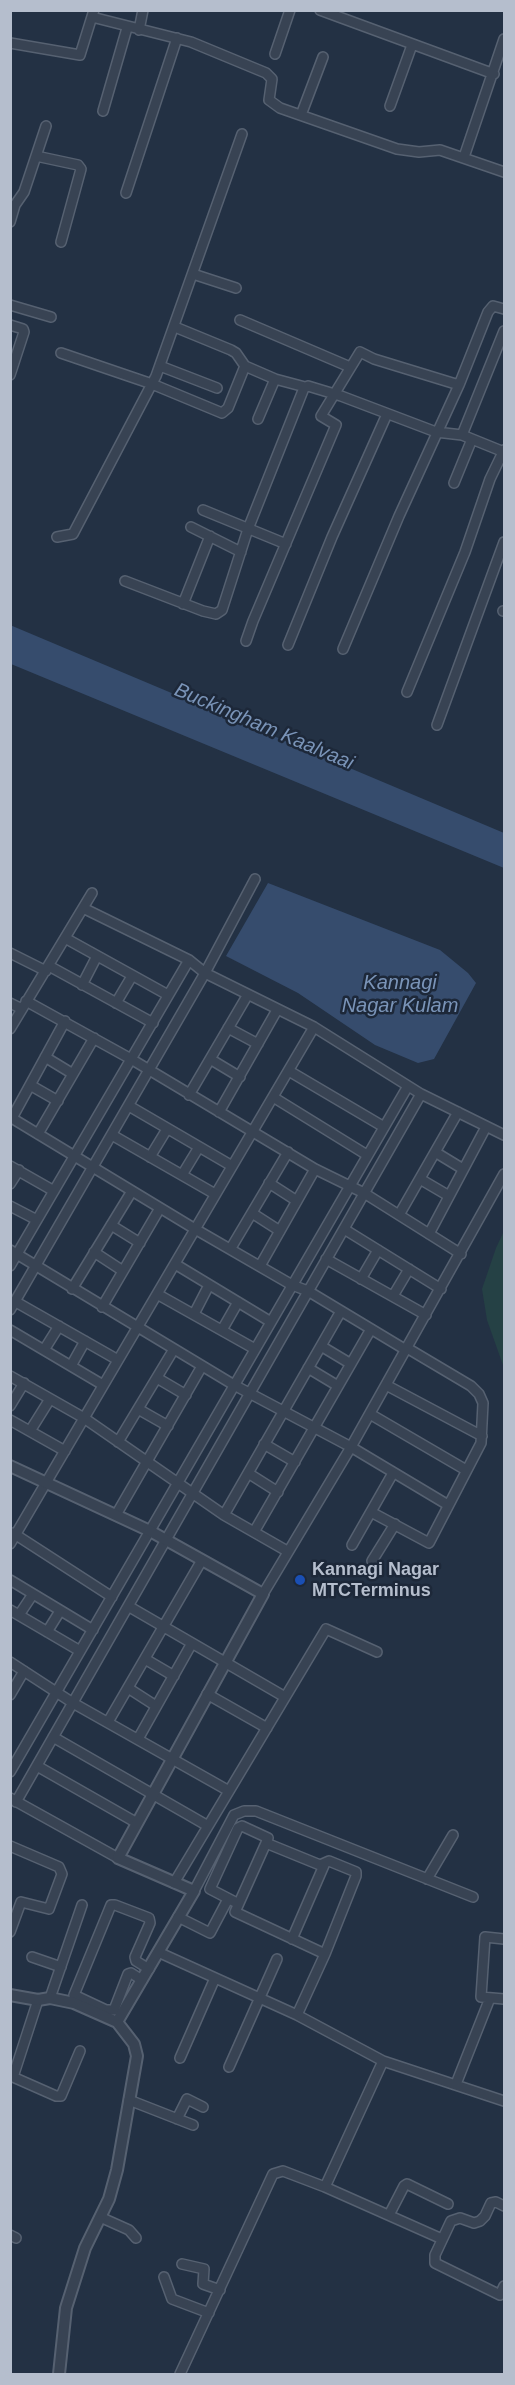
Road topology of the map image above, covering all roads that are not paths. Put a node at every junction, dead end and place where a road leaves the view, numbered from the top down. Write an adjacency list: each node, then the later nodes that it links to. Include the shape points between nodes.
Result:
1 (143, 10): 6 (street)
2 (290, 10): 11 (street)
3 (320, 10): 10 (street)
4 (93, 14): 5 (street); 9 (street, via 80,55)
5 (127, 28): 6 (street); 15 (street)
6 (139, 30): 7 (street)
7 (177, 38): 16 (street, via 268,74 272,79 269,100); 22 (street)
8 (504, 39): 13 (street)
9 (10, 43)
10 (412, 45): 13 (street); 14 (street)
11 (275, 54)
12 (323, 57): 16 (street)
13 (494, 74): 20 (street)
14 (390, 106)
15 (103, 111)
16 (301, 115): 20 (street, via 397,149 440,150)
17 (46, 126): 19 (street)
18 (242, 134): 25 (street)
19 (36, 156): 23 (street); 24 (street, via 78,165 81,169)
20 (464, 157): 21 (street)
21 (504, 172)
22 (126, 193)
23 (10, 222)
24 (61, 242)
25 (193, 274): 26 (street); 32 (street)
26 (236, 288)
27 (10, 305): 29 (street)
28 (504, 309): 41 (street, via 493,306 488,312)
29 (51, 317)
30 (240, 320): 37 (street)
31 (10, 325): 38 (street, via 24,331)
32 (175, 327): 35 (street); 36 (street, via 231,350)
33 (504, 331): 48 (street)
34 (61, 353): 40 (street)
35 (160, 366): 40 (street); 43 (street)
36 (245, 366): 39 (street); 40 (street, via 224,413)
37 (350, 367): 41 (street, via 360,352); 44 (street)
38 (10, 375)
39 (274, 379): 42 (street); 46 (street)
40 (152, 384): 55 (street, via 73,534)
41 (459, 385): 47 (street)
42 (305, 387): 44 (street); 53 (street)
43 (217, 388)
44 (338, 394): 45 (street); 57 (street, via 321,416 336,425)
45 (387, 414): 47 (street); 62 (street)
46 (258, 419)
47 (436, 432): 48 (street); 63 (street)
48 (467, 437): 49 (street); 50 (street)
49 (504, 451): 64 (street)
50 (454, 483)
51 (203, 510): 53 (street)
52 (191, 527): 54 (street)
53 (248, 529): 57 (street); 58 (street)
54 (210, 536): 58 (street); 60 (street)
55 (57, 537)
56 (504, 542): 65 (street)
57 (286, 544): 61 (street)
58 (241, 552): 60 (street, via 222,610 216,614)
59 (125, 581): 60 (street)
60 (183, 604)
61 (246, 641)
62 (288, 645)
63 (343, 649)
64 (407, 692)
65 (437, 725)
66 (255, 879): 74 (street)
67 (92, 893): 68 (street)
68 (83, 908): 69 (street); 72 (street)
69 (65, 938): 71 (street); 73 (street)
70 (10, 953): 73 (street)
71 (97, 956): 75 (street); 76 (street)
72 (189, 960): 74 (street); 77 (street)
73 (47, 969): 76 (street); 81 (street)
74 (205, 973): 78 (street); 93 (street)
75 (132, 976): 77 (street); 80 (street)
76 (82, 985): 80 (street)
77 (168, 995): 84 (street)
78 (248, 996): 82 (street); 85 (street)
79 (10, 1003): 81 (street)
80 (116, 1003): 84 (street)
81 (24, 1005): 83 (street); 87 (street)
82 (277, 1010): 86 (street); 89 (street)
83 (65, 1021): 88 (street); 90 (street)
84 (153, 1023): 91 (street)
85 (228, 1028): 89 (street); 92 (street)
86 (314, 1028): 94 (street); 98 (street)
87 (10, 1029)
88 (94, 1038): 91 (street); 95 (street)
89 (258, 1044): 96 (street)
90 (45, 1057): 95 (street); 97 (street)
91 (131, 1059): 93 (street); 118 (street)
92 (210, 1059): 96 (street); 100 (street)
93 (149, 1070): 100 (street); 103 (street)
94 (289, 1071): 101 (street); 107 (street)
95 (73, 1074): 102 (street)
96 (240, 1077): 104 (street)
97 (30, 1085): 102 (street); 106 (street)
98 (408, 1086): 99 (street); 107 (street)
99 (421, 1094): 105 (street); 133 (street)
100 (189, 1095): 104 (street)
101 (273, 1097): 110 (street); 117 (street)
102 (58, 1101): 111 (street)
103 (129, 1106): 109 (street); 112 (street)
104 (219, 1112): 110 (street)
105 (458, 1112): 108 (street); 116 (street)
106 (11, 1118): 111 (street)
107 (384, 1127): 117 (street)
108 (486, 1127): 113 (street); 123 (street)
109 (167, 1129): 114 (street); 119 (street)
110 (253, 1132): 115 (street); 120 (street)
111 (38, 1134): 118 (street)
112 (112, 1135): 119 (street); 121 (street)
113 (504, 1135)
114 (199, 1147): 120 (street); 126 (street)
115 (288, 1152): 124 (street); 129 (street)
116 (435, 1152): 123 (street); 127 (street)
117 (368, 1155): 130 (street)
118 (75, 1156): 121 (street); 131 (street)
119 (150, 1157): 126 (street)
120 (232, 1166): 134 (street)
121 (93, 1167): 132 (street); 157 (street)
122 (15, 1168): 128 (street); 131 (street)
123 (463, 1169): 135 (street)
124 (315, 1170): 130 (street); 136 (street)
125 (504, 1174): 152 (street)
126 (182, 1175): 134 (street)
127 (420, 1179): 135 (street); 140 (street)
128 (10, 1184)
129 (269, 1184): 136 (street); 139 (street)
130 (349, 1186): 133 (street); 162 (street)
131 (54, 1191): 141 (street)
132 (132, 1191): 138 (street); 142 (street)
133 (364, 1193): 140 (street); 144 (street)
134 (215, 1194): 143 (street)
135 (449, 1196): 146 (street)
136 (297, 1201): 145 (street)
137 (10, 1206): 141 (street)
138 (160, 1208): 143 (street); 147 (street)
139 (252, 1213): 145 (street); 148 (street)
140 (399, 1215): 146 (street)
141 (37, 1220): 150 (street)
142 (111, 1225): 147 (street); 151 (street)
143 (195, 1229): 148 (street); 154 (street)
144 (344, 1229): 149 (street); 153 (street)
145 (280, 1231): 156 (street)
146 (429, 1234): 152 (street)
147 (140, 1243): 159 (street)
148 (231, 1248): 156 (street)
149 (378, 1250): 158 (street); 160 (street)
150 (14, 1252): 155 (street); 157 (street)
151 (94, 1252): 159 (street); 163 (street)
152 (461, 1254): 164 (street)
153 (326, 1259): 160 (street); 165 (street)
154 (175, 1264): 161 (street); 166 (street)
155 (10, 1266)
156 (260, 1266): 162 (street)
157 (35, 1267): 163 (street); 169 (street)
158 (409, 1269): 164 (street); 167 (street)
159 (123, 1271): 170 (street)
160 (361, 1279): 167 (street)
161 (209, 1285): 168 (street); 172 (street)
162 (292, 1285): 165 (street); 174 (street)
163 (72, 1289): 170 (street)
164 (441, 1289): 173 (street)
165 (308, 1291): 171 (street); 198 (street)
166 (157, 1294): 172 (street); 176 (street)
167 (393, 1296): 173 (street)
168 (238, 1302): 174 (street); 179 (street)
169 (13, 1306): 175 (street)
170 (102, 1307): 176 (street)
171 (341, 1311): 177 (street); 181 (street)
172 (194, 1314): 179 (street)
173 (426, 1315): 184 (street)
174 (271, 1322): 183 (street)
175 (58, 1326): 180 (street); 185 (street)
176 (137, 1327): 182 (street); 186 (street)
177 (371, 1329): 184 (street); 187 (street)
178 (10, 1330): 185 (street)
179 (222, 1330): 183 (street)
180 (85, 1341): 186 (street); 188 (street)
181 (321, 1346): 187 (street); 190 (street)
182 (174, 1349): 189 (street); 192 (street)
183 (255, 1349): 195 (street)
184 (407, 1349): 196 (street); 210 (street, via 479,1394 483,1403)
185 (44, 1350): 188 (street)
186 (118, 1359): 194 (street)
187 (351, 1364): 197 (street)
188 (71, 1366): 194 (street)
189 (202, 1366): 195 (street); 199 (street)
190 (308, 1368): 197 (street); 203 (street)
191 (10, 1376): 193 (street)
192 (157, 1378): 199 (street); 202 (street)
193 (24, 1383): 200 (street); 201 (street)
194 (103, 1385): 205 (street)
195 (234, 1385): 198 (street); 221 (street)
196 (386, 1385): 204 (street); 210 (street)
197 (338, 1386): 208 (street)
198 (250, 1393): 203 (street); 224 (street)
199 (186, 1395): 207 (street)
200 (50, 1399): 205 (street); 209 (street)
201 (10, 1406)
202 (138, 1409): 207 (street); 211 (street)
203 (284, 1411): 208 (street); 212 (street)
204 (370, 1414): 213 (street); 218 (street)
205 (84, 1418): 211 (street); 214 (street)
206 (10, 1420): 209 (street)
207 (168, 1426): 215 (street)
208 (314, 1428): 213 (street); 216 (street)
209 (30, 1431): 214 (street)
210 (482, 1436): 218 (street)
211 (118, 1442): 215 (street)
212 (264, 1444): 216 (street); 219 (street)
213 (351, 1447): 220 (street); 236 (street)
214 (65, 1451): 222 (street)
215 (148, 1462): 221 (street); 227 (street)
216 (295, 1462): 223 (street)
217 (10, 1467): 222 (street)
218 (466, 1470): 225 (street)
219 (248, 1473): 223 (street); 228 (street)
220 (393, 1473): 225 (street); 226 (street)
221 (178, 1482): 224 (street); 230 (street)
222 (45, 1483): 227 (street); 232 (street)
223 (278, 1492): 231 (street)
224 (193, 1493): 228 (street); 233 (street)
225 (448, 1505): 229 (street, via 429,1543)
226 (371, 1512): 229 (street); 235 (street)
227 (116, 1515): 230 (street)
228 (224, 1515): 231 (street)
229 (395, 1524): 238 (street)
230 (150, 1531): 233 (street); 242 (street)
231 (255, 1532): 236 (street)
232 (13, 1533): 234 (street); 242 (street)
233 (167, 1540): 237 (street); 243 (street)
234 (10, 1544)
235 (352, 1545)
236 (287, 1551): 241 (street)
237 (202, 1560): 241 (street); 247 (street)
238 (372, 1561)
239 (10, 1580): 240 (street)
240 (33, 1594): 245 (street); 246 (street)
241 (263, 1594): 255 (street)
242 (112, 1597): 248 (street)
243 (128, 1606): 247 (street); 263 (street)
244 (10, 1610): 246 (street)
245 (60, 1611): 248 (street); 249 (street)
246 (20, 1615): 249 (street)
247 (163, 1627): 250 (street); 253 (street)
248 (93, 1630): 251 (street)
249 (47, 1632): 251 (street)
250 (192, 1643): 255 (street); 257 (street)
251 (80, 1652): 259 (street)
252 (377, 1652): 262 (street, via 326,1629)
253 (145, 1659): 257 (street); 258 (street)
254 (10, 1662): 256 (street)
255 (225, 1663): 260 (street); 262 (street)
256 (24, 1671): 259 (street); 261 (street)
257 (174, 1676): 264 (street)
258 (128, 1688): 264 (street); 265 (street)
259 (56, 1693): 263 (street); 271 (street)
260 (207, 1694): 266 (street); 269 (street)
261 (10, 1695)
262 (285, 1697): 266 (street)
263 (73, 1703): 265 (street); 267 (street)
264 (156, 1706): 268 (street)
265 (108, 1722): 268 (street)
266 (267, 1728): 272 (street)
267 (53, 1737): 270 (street); 273 (street)
268 (138, 1739): 269 (street)
269 (172, 1758): 272 (street); 273 (street)
270 (37, 1766): 274 (street); 276 (street)
271 (10, 1772)
272 (229, 1791): 277 (street)
273 (153, 1795): 276 (street); 277 (street)
274 (13, 1800): 281 (street)
275 (276, 1819): 279 (street); 283 (street); 285 (street, via 256,1811 244,1810 234,1815)
276 (137, 1823): 281 (street)
277 (208, 1826): 284 (street)
278 (453, 1835): 283 (street)
279 (267, 1840): 282 (street, via 320,1865); 288 (street); 288 (street, via 242,1826 238,1828 210,1890)
280 (10, 1846): 289 (street, via 62,1870 49,1909)
281 (118, 1858): 284 (street)
282 (325, 1863): 293 (street); 296 (street, via 330,1861 353,1870 357,1876)
283 (427, 1879): 286 (street)
284 (174, 1883): 285 (street)
285 (194, 1891): 291 (street)
286 (472, 1897)
287 (10, 1898): 289 (street)
288 (233, 1901): 291 (street, via 210,1933); 293 (street, via 237,1913)
289 (21, 1902): 292 (street)
290 (82, 1905): 300 (street)
291 (178, 1917): 295 (street)
292 (10, 1932)
293 (292, 1939): 296 (street)
294 (504, 1939): 308 (street, via 485,1937 481,1997)
295 (158, 1952): 301 (street); 303 (street)
296 (325, 1954): 311 (street)
297 (32, 1957): 300 (street)
298 (135, 1957): 301 (street); 302 (street); 302 (street, via 149,1918 111,1905 74,1995 114,2010)
299 (277, 1959): 307 (street)
300 (61, 1967): 306 (street)
301 (148, 1969): 304 (street)
302 (128, 1974): 304 (street)
303 (215, 1978): 307 (street); 314 (street)
304 (142, 1980): 312 (street)
305 (10, 1995): 310 (street)
306 (50, 1998): 310 (street); 312 (street, via 74,2003)
307 (259, 1998): 311 (street); 316 (street)
308 (489, 1998): 309 (street); 318 (street)
309 (504, 1999)
310 (38, 2000): 317 (street)
311 (297, 2015): 315 (street)
312 (117, 2022): 319 (street, via 134,2044 137,2056)
313 (80, 2051): 317 (street, via 61,2096)
314 (180, 2058)
315 (383, 2061): 318 (street); 324 (street)
316 (229, 2067)
317 (12, 2076)
318 (456, 2084): 320 (street)
319 (129, 2100): 322 (street); 328 (street, via 117,2170)
320 (504, 2101)
321 (203, 2107): 322 (street, via 187,2099)
322 (177, 2119): 323 (street)
323 (193, 2125)
324 (326, 2187): 327 (street); 333 (street, via 283,2171 273,2174)
325 (448, 2204): 327 (street, via 407,2184)
326 (504, 2206): 330 (street, via 491,2203 485,2216 474,2223 460,2218 451,2221)
327 (389, 2215): 330 (street)
328 (100, 2217): 329 (street, via 129,2230); 336 (street, via 85,2248 66,2308)
329 (136, 2238)
330 (442, 2239): 334 (street, via 435,2263)
331 (182, 2264): 333 (street, via 204,2269 203,2284)
332 (164, 2277): 335 (street, via 172,2300)
333 (220, 2290): 335 (street)
334 (503, 2293)
335 (209, 2313): 337 (street)
336 (60, 2374)
337 (180, 2374)

